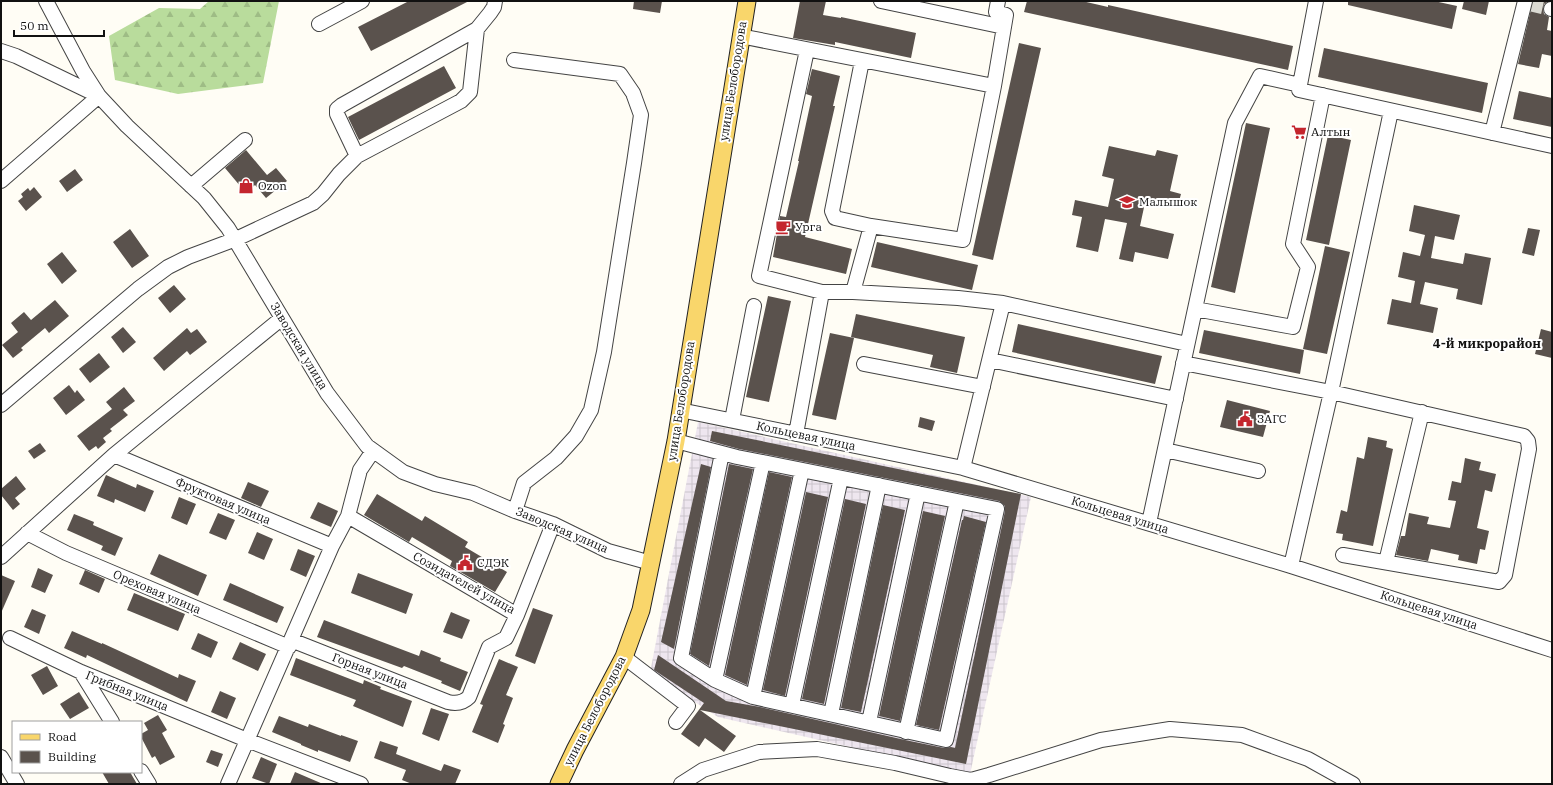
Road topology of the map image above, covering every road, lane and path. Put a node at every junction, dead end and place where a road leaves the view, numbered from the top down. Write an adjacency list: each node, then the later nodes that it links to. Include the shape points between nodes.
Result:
1 (46, 1): 20 (street, Заводская улица)
2 (362, 1): 9 (street)
3 (495, 1): 11 (street, via 494,7)
4 (747, 1): 12 (main road, улица Белобородова)
5 (881, 1): 10 (street)
6 (998, 1): 10 (street, via 996,12 1006,15)
7 (1316, 1): 17 (street)
8 (1526, 3): 22 (street)
9 (319, 24)
10 (1004, 27): 18 (street)
11 (477, 29): 25 (street, via 470,92 461,101); 25 (street, via 337,109)
12 (740, 36): 13 (street); 44 (main road, улица Белобородова)
13 (807, 50): 16 (street); 30 (street, via 760,276)
14 (1, 51): 20 (street)
15 (514, 60): 61 (street, via 620,74 633,93 641,115 604,352 591,410 576,436 556,458 524,483)
16 (862, 61): 18 (street); 28 (street, via 832,212 834,218)
17 (1300, 85): 19 (street, via 1299,90); 34 (street, via 1260,76 1235,123)
18 (994, 86): 28 (street, via 963,240)
19 (1323, 95): 21 (street); 34 (street, via 1293,244 1308,267 1293,327)
20 (99, 96): 26 (street); 27 (street, Заводская улица)
21 (1391, 111): 22 (street); 41 (street)
22 (1492, 133): 24 (street)
23 (245, 140): 27 (street)
24 (1552, 146)
25 (357, 156): 29 (street, via 313,202)
26 (1, 181)
27 (191, 186): 29 (street, Заводская улица)
28 (872, 226): 31 (street)
29 (236, 239): 35 (street, Заводская улица); 43 (street, via 194,254 168,267 138,289)
30 (822, 292): 31 (street); 47 (street)
31 (854, 292): 32 (street)
32 (1003, 303): 36 (street); 37 (street)
33 (754, 306): 46 (street)
34 (1195, 309): 36 (street)
35 (282, 318): 50 (street, Заводская улица, via 327,393); 52 (street)
36 (1187, 344): 38 (street)
37 (990, 360): 40 (street); 42 (street)
38 (1183, 363): 41 (street); 42 (street)
39 (864, 364): 40 (street)
40 (983, 387): 54 (street)
41 (1331, 392): 45 (street); 71 (street)
42 (1176, 399): 49 (street)
43 (1, 405)
44 (680, 410): 46 (street, Кольцевая улица); 48 (main road, улица Белобородова)
45 (1422, 412): 69 (street); 69 (street, via 1524,436 1528,441 1529,449 1505,575 1499,582)
46 (732, 420): 47 (street, Кольцевая улица)
47 (796, 434): 54 (street, Кольцевая улица)
48 (676, 441): 51 (street); 70 (main road, улица Белобородова)
49 (1165, 450): 56 (street); 63 (street)
50 (373, 451): 61 (street, Заводская улица, via 403,472 435,484 473,493); 62 (street, via 360,470)
51 (722, 453): 53 (street); 78 (street, via 681,658)
52 (114, 455): 65 (street); 66 (street, Фруктовая улица)
53 (763, 462): 55 (street); 78 (street)
54 (964, 468): 63 (street, Кольцевая улица)
55 (802, 470): 57 (street); 79 (street)
56 (1258, 471)
57 (842, 478): 58 (street); 80 (street)
58 (879, 485): 59 (street); 81 (street)
59 (918, 493): 60 (street); 84 (street)
60 (957, 501): 85 (street); 85 (street, via 997,509 946,740)
61 (515, 511): 64 (street, Заводская улица)
62 (348, 516): 66 (street); 72 (street, Созидателей улица)
63 (1149, 523): 71 (street, Кольцевая улица)
64 (553, 524): 70 (street, Заводская улица, via 608,550); 72 (street, Созидателей улица)
65 (27, 533): 68 (street); 74 (street, Ореховая улица, via 66,554)
66 (332, 546): 74 (street)
67 (1343, 555): 69 (street)
68 (1, 557)
69 (1386, 562)
70 (651, 564): 76 (main road, улица Белобородова, via 641,610)
71 (1291, 566): 75 (street, Кольцевая улица)
72 (517, 615): 74 (street, Горная улица, via 506,638 489,647 469,697 457,704)
73 (10, 638): 77 (street, Грибная улица)
74 (290, 644): 86 (street)
75 (1552, 650)
76 (624, 657): 83 (street, via 688,706); 93 (main road, улица Белобородова)
77 (81, 672): 82 (street); 86 (street, Грибная улица)
78 (715, 680): 79 (street)
79 (753, 697): 80 (street)
80 (792, 705): 81 (street)
81 (831, 714): 84 (street)
82 (111, 721)
83 (676, 722)
84 (869, 722): 85 (street)
85 (906, 732)
86 (247, 740): 91 (street); 92 (street, Грибная улица)
87 (1, 756): 89 (street)
88 (142, 773): 90 (street)
89 (17, 784)
90 (149, 784)
91 (228, 784)
92 (361, 784)
93 (559, 784)
94 (681, 784): 95 (street, via 703,770 759,752 817,749 970,780 1101,740 1170,729 1242,735 1308,759)
95 (1353, 784)

